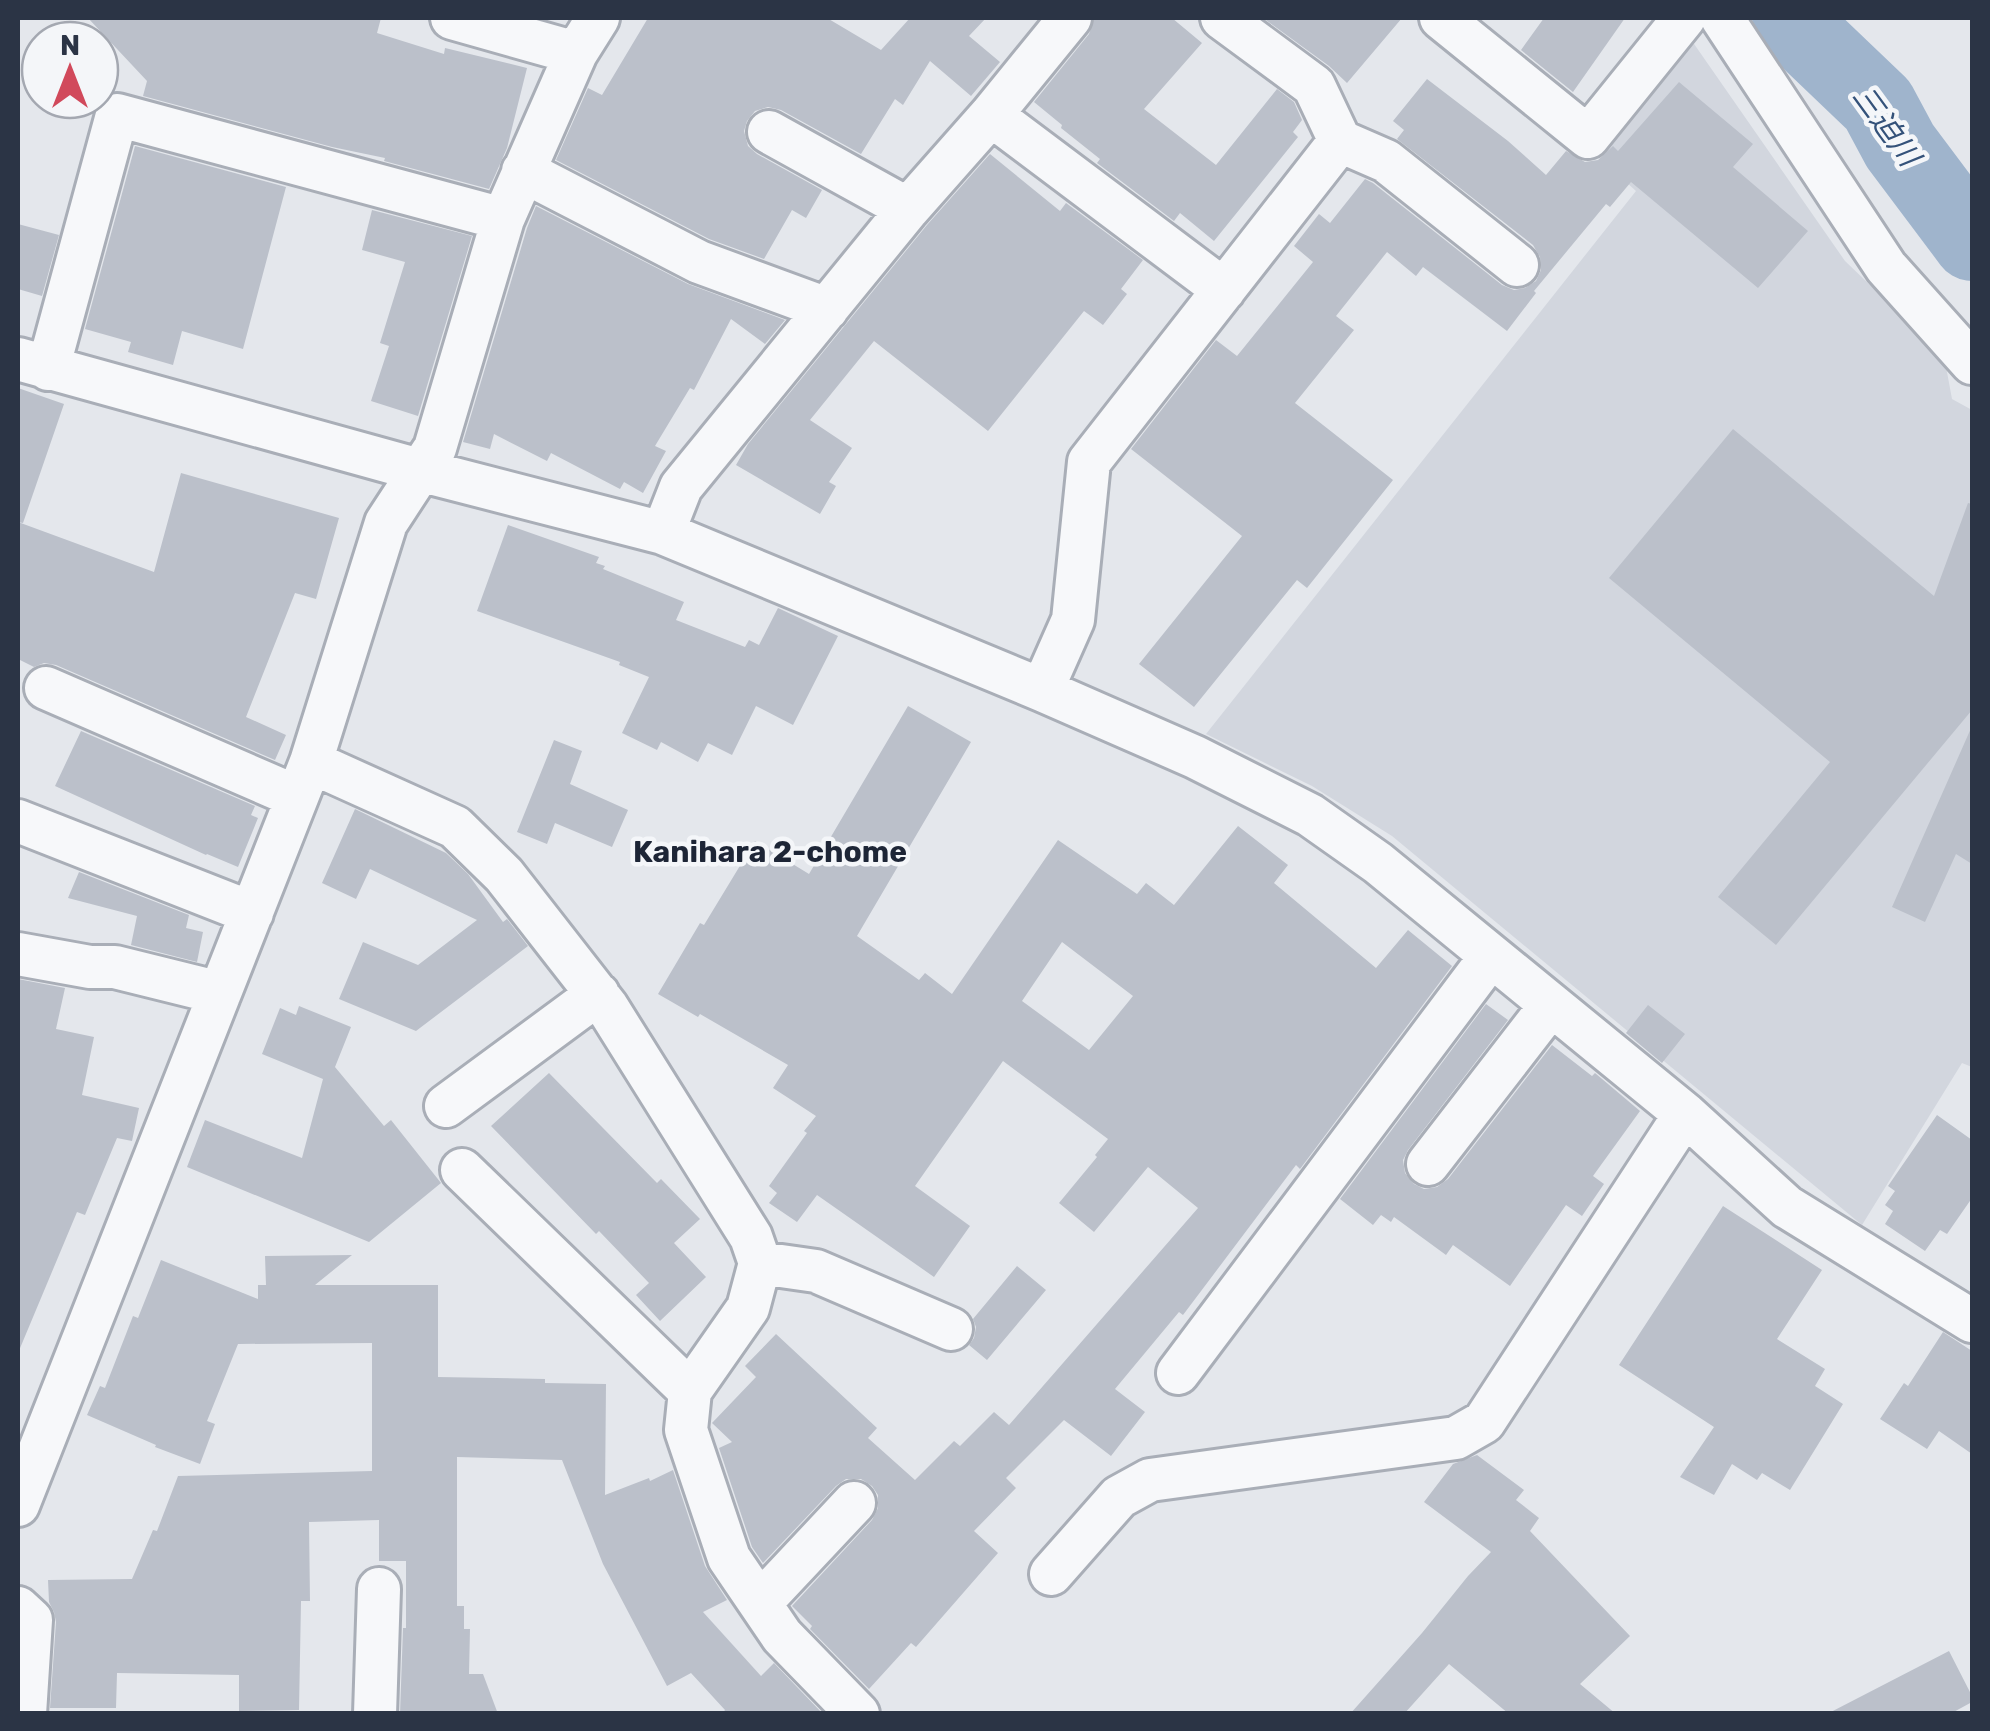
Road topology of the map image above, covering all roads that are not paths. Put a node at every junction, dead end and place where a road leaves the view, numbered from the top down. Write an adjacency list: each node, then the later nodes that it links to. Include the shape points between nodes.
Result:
1 (452, 18): 7 (street)
2 (1070, 18): 8 (street)
3 (1222, 18): 10 (street, via 1314,86)
4 (1441, 18): 5 (street, via 1588,137)
5 (1684, 18)
6 (1722, 18): 17 (street, via 1886,267)
7 (587, 35): 11 (street)
8 (991, 116): 12 (street); 15 (street)
9 (769, 132): 12 (street)
10 (1340, 141): 14 (street, via 1386,162); 15 (street)
11 (523, 170): 13 (street); 16 (street, via 699,262)
12 (908, 210): 16 (street)
13 (503, 219): 18 (street, via 118,115); 19 (street, via 434,448)
14 (1516, 265)
15 (1224, 290): 22 (street, via 1089,462 1073,620)
16 (827, 309): 20 (street, via 681,486)
17 (1972, 362)
18 (33, 364): 19 (street)
19 (419, 470): 20 (street); 23 (street, via 386,523)
20 (662, 533): 22 (street)
21 (46, 688): 23 (street)
22 (1042, 690): 27 (street, via 1310,815)
23 (304, 779): 25 (street); 29 (street, via 454,827 504,875)
24 (18, 822): 25 (street)
25 (252, 913): 28 (street)
26 (18, 954): 28 (street, via 114,966)
27 (1491, 956): 30 (street); 38 (street)
28 (220, 993): 41 (street)
29 (598, 994): 31 (street); 35 (street, via 750,1236)
30 (1551, 1005): 32 (street); 33 (street)
31 (446, 1106)
32 (1685, 1114): 36 (street, via 1787,1207); 42 (street, via 1484,1422 1456,1438 1150,1480 1119,1497)
33 (1428, 1164)
34 (462, 1170): 39 (street)
35 (760, 1263): 37 (street, via 816,1270); 39 (street, via 748,1308)
36 (1972, 1321)
37 (951, 1329)
38 (1178, 1373)
39 (690, 1392): 44 (street, via 686,1430 729,1558)
40 (854, 1503): 44 (street)
41 (18, 1505)
42 (1050, 1574)
43 (379, 1588): 47 (street)
44 (760, 1603): 48 (street, via 782,1636)
45 (18, 1608): 46 (street, via 31,1620)
46 (24, 1714)
47 (375, 1714)
48 (858, 1714)

